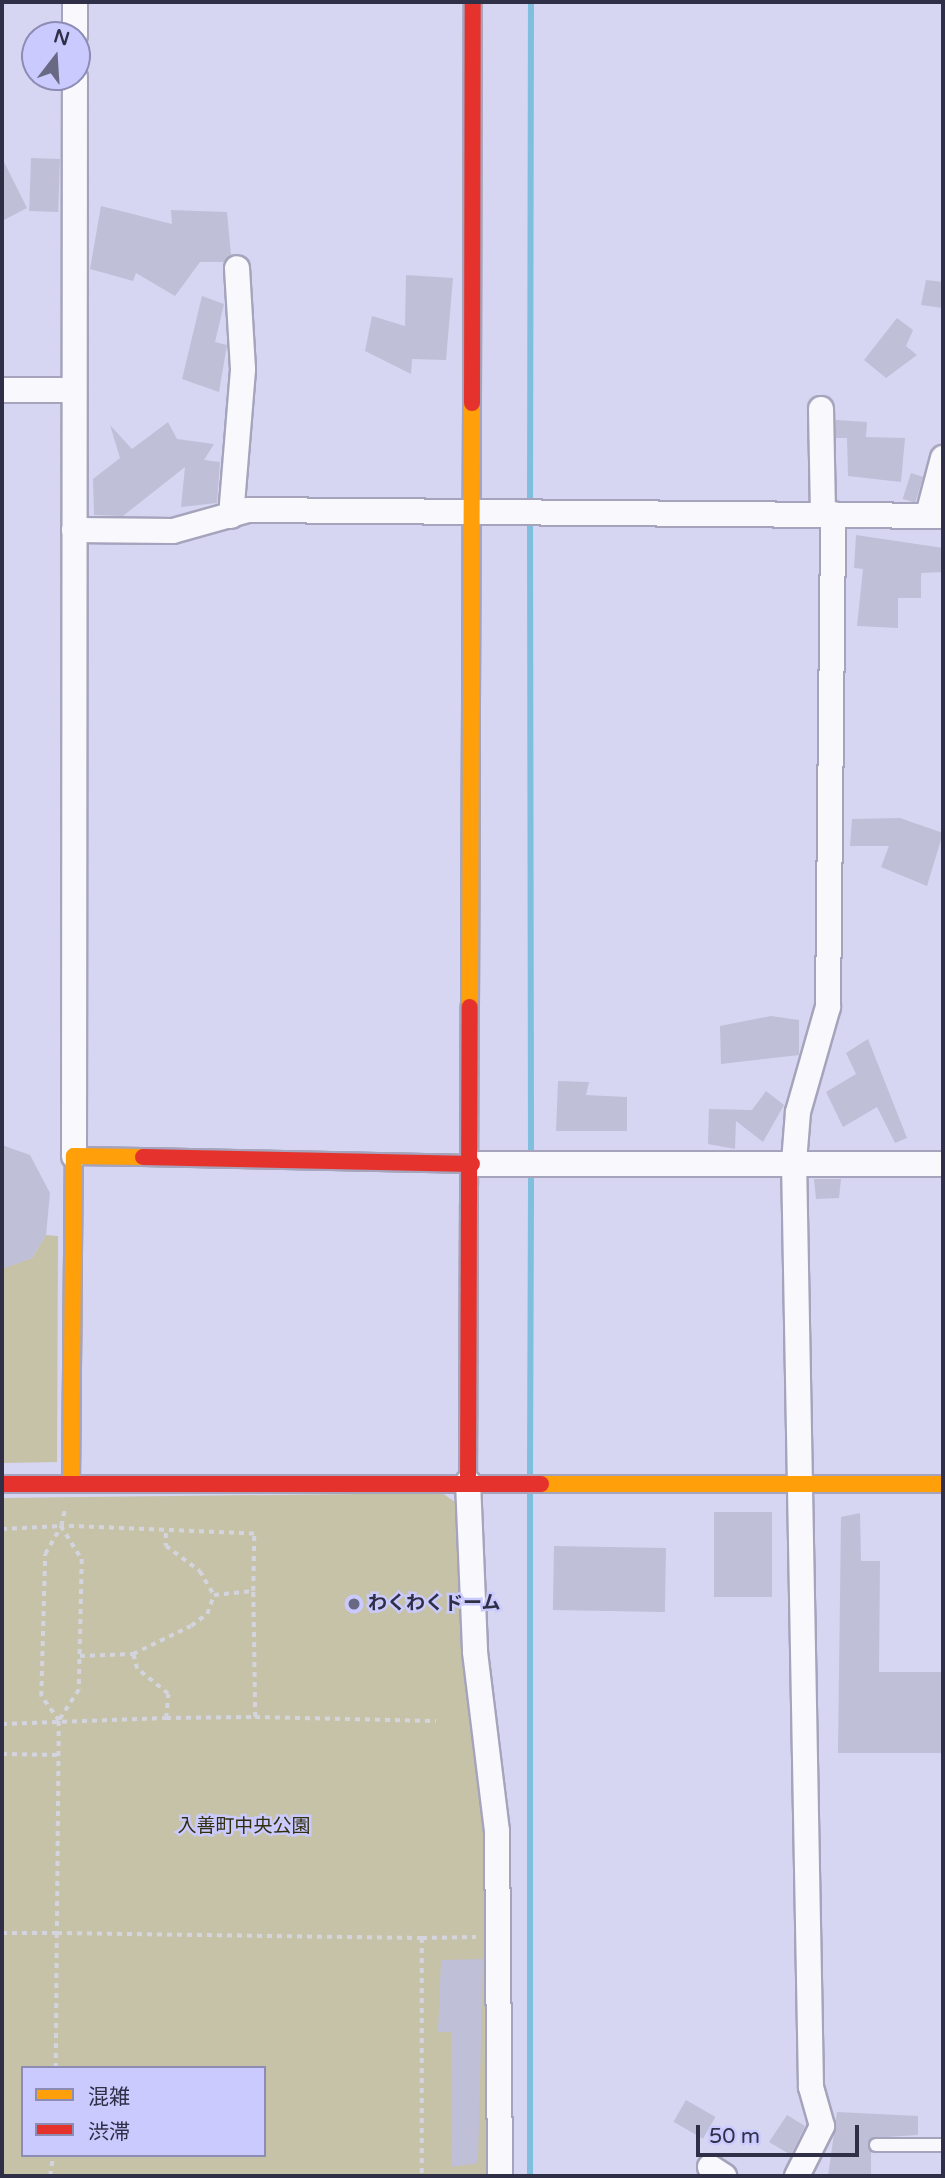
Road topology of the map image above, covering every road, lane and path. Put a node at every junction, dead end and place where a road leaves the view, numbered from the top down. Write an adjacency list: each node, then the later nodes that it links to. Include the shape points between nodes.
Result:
1 (75, 2): 3 (street)
2 (473, 2): 10 (street)
3 (75, 21)
4 (75, 91): 7 (street)
5 (237, 268): 12 (street, via 243,369)
6 (2, 390): 7 (street)
7 (71, 390): 14 (street)
8 (821, 409): 11 (street)
9 (943, 458): 13 (street)
10 (473, 510): 11 (street); 12 (street, via 248,510); 17 (street)
11 (828, 514): 13 (street); 16 (street, via 828,1007 798,1112)
12 (231, 516): 14 (street, via 173,531)
13 (936, 516)
14 (74, 530): 15 (street)
15 (74, 1156): 17 (street); 20 (street)
16 (794, 1162): 17 (street); 18 (street); 21 (street)
17 (472, 1164): 19 (street)
18 (943, 1164)
19 (468, 1482): 20 (street); 21 (street); 48 (street, via 475,1652 497,1831)
20 (71, 1483): 22 (street); 24 (path)
21 (803, 1483): 23 (street); 49 (street, via 811,2087 822,2126)
22 (2, 1484)
23 (943, 1484)
24 (61, 1526): 25 (path); 26 (path); 30 (path, via 82,1559); 33 (path, via 45,1554 41,1696)
25 (2, 1528)
26 (166, 1533): 27 (path, via 254,1534); 28 (path, via 166,1546 200,1571)
27 (253, 1591): 28 (path); 31 (path)
28 (214, 1595): 29 (path, via 207,1614 191,1626)
29 (133, 1654): 30 (path); 32 (path, via 137,1669 168,1694)
30 (80, 1656): 33 (path, via 79,1690)
31 (255, 1717): 32 (path); 34 (path)
32 (166, 1718): 33 (path)
33 (59, 1721): 35 (path); 37 (path)
34 (436, 1721)
35 (2, 1724)
36 (2, 1754): 37 (path)
37 (59, 1755): 40 (path)
38 (481, 1924): 41 (path, via 482,1937)
39 (2, 1933): 40 (path)
40 (57, 1933): 41 (path); 42 (path)
41 (422, 1938): 47 (path)
42 (56, 2066)
43 (876, 2145): 44 (lane)
44 (943, 2145)
45 (53, 2157): 46 (path)
46 (50, 2176)
47 (422, 2176)
48 (500, 2176)
49 (797, 2176)

